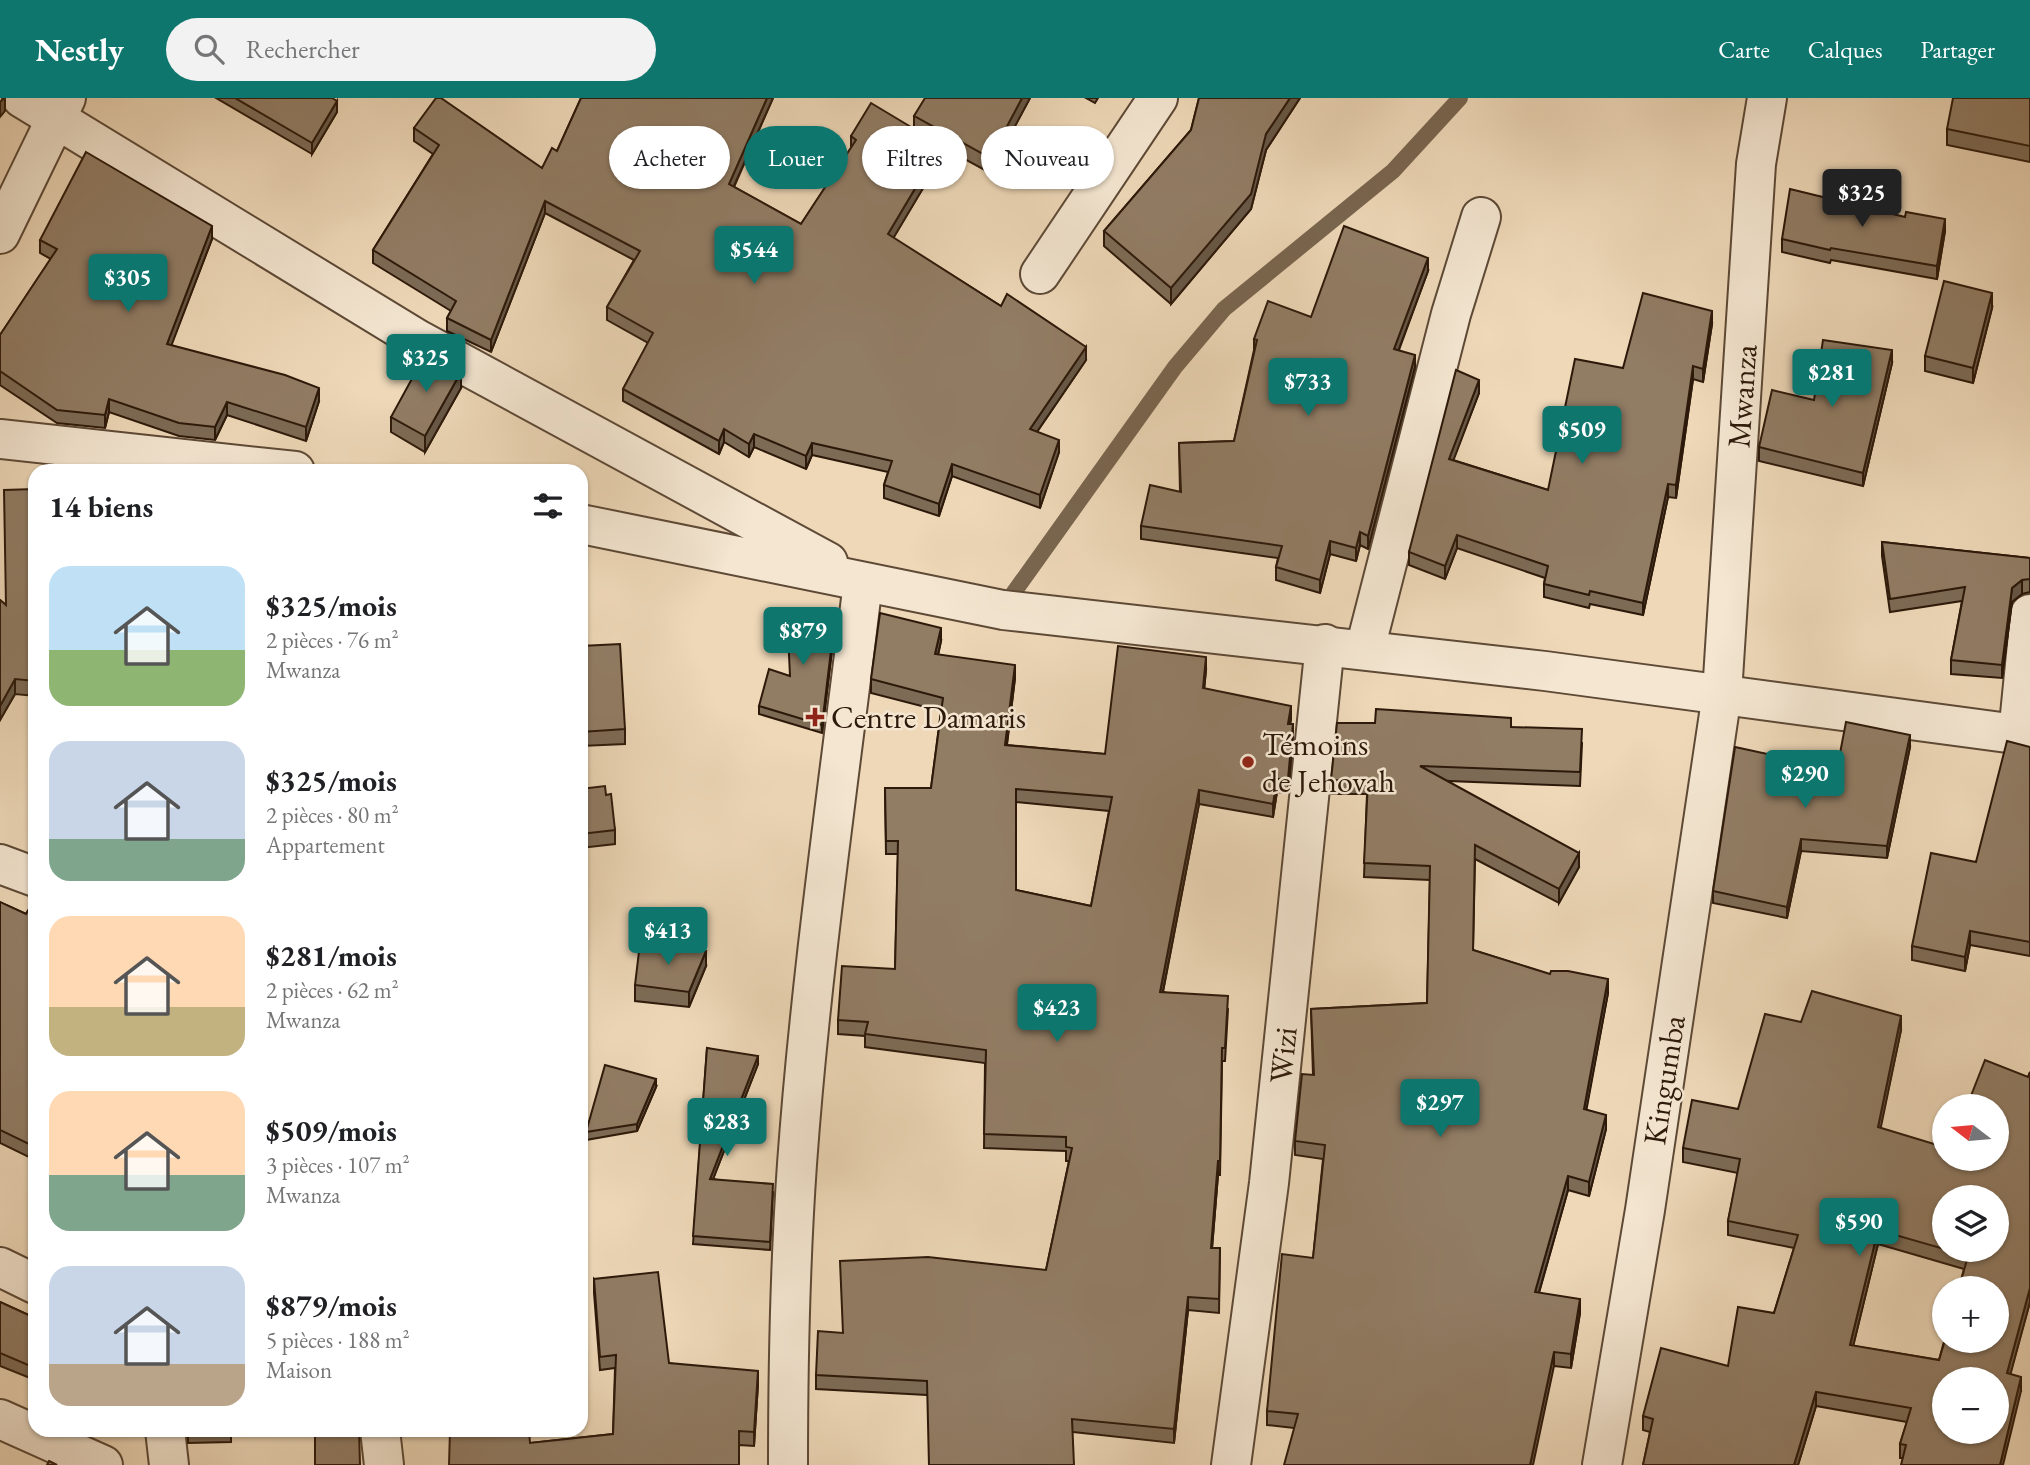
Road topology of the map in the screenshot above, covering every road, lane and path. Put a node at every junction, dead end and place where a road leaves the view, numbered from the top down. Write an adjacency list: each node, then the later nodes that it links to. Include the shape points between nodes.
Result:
1 (22, 98): 4 (street)
2 (1158, 98): 7 (street)
3 (1767, 98): 15 (street, Mwanza, via 1756,164)
4 (61, 108): 6 (street); 11 (street, via 417,339)
5 (1480, 217): 14 (street)
6 (0, 234)
7 (1040, 274)
8 (0, 439): 9 (street)
9 (230, 464)
10 (588, 525): 11 (street)
11 (863, 582): 13 (street, via 1003,610); 29 (street, via 806,1053 788,1362)
12 (2030, 614): 16 (street)
13 (1325, 644): 14 (street); 30 (street, Wizi, via 1269,1183)
14 (1365, 649): 15 (street)
15 (1723, 694): 16 (street); 31 (street, Kingumba)
16 (2024, 736)
17 (0, 864): 18 (street)
18 (28, 874)
19 (0, 1267): 20 (street)
20 (28, 1281)
21 (0, 1419): 22 (street)
22 (28, 1432)
23 (40, 1437): 26 (street)
24 (166, 1437): 27 (street)
25 (381, 1437): 28 (street)
26 (103, 1465)
27 (169, 1465)
28 (384, 1465)
29 (788, 1465)
30 (1231, 1465)
31 (1602, 1465)

